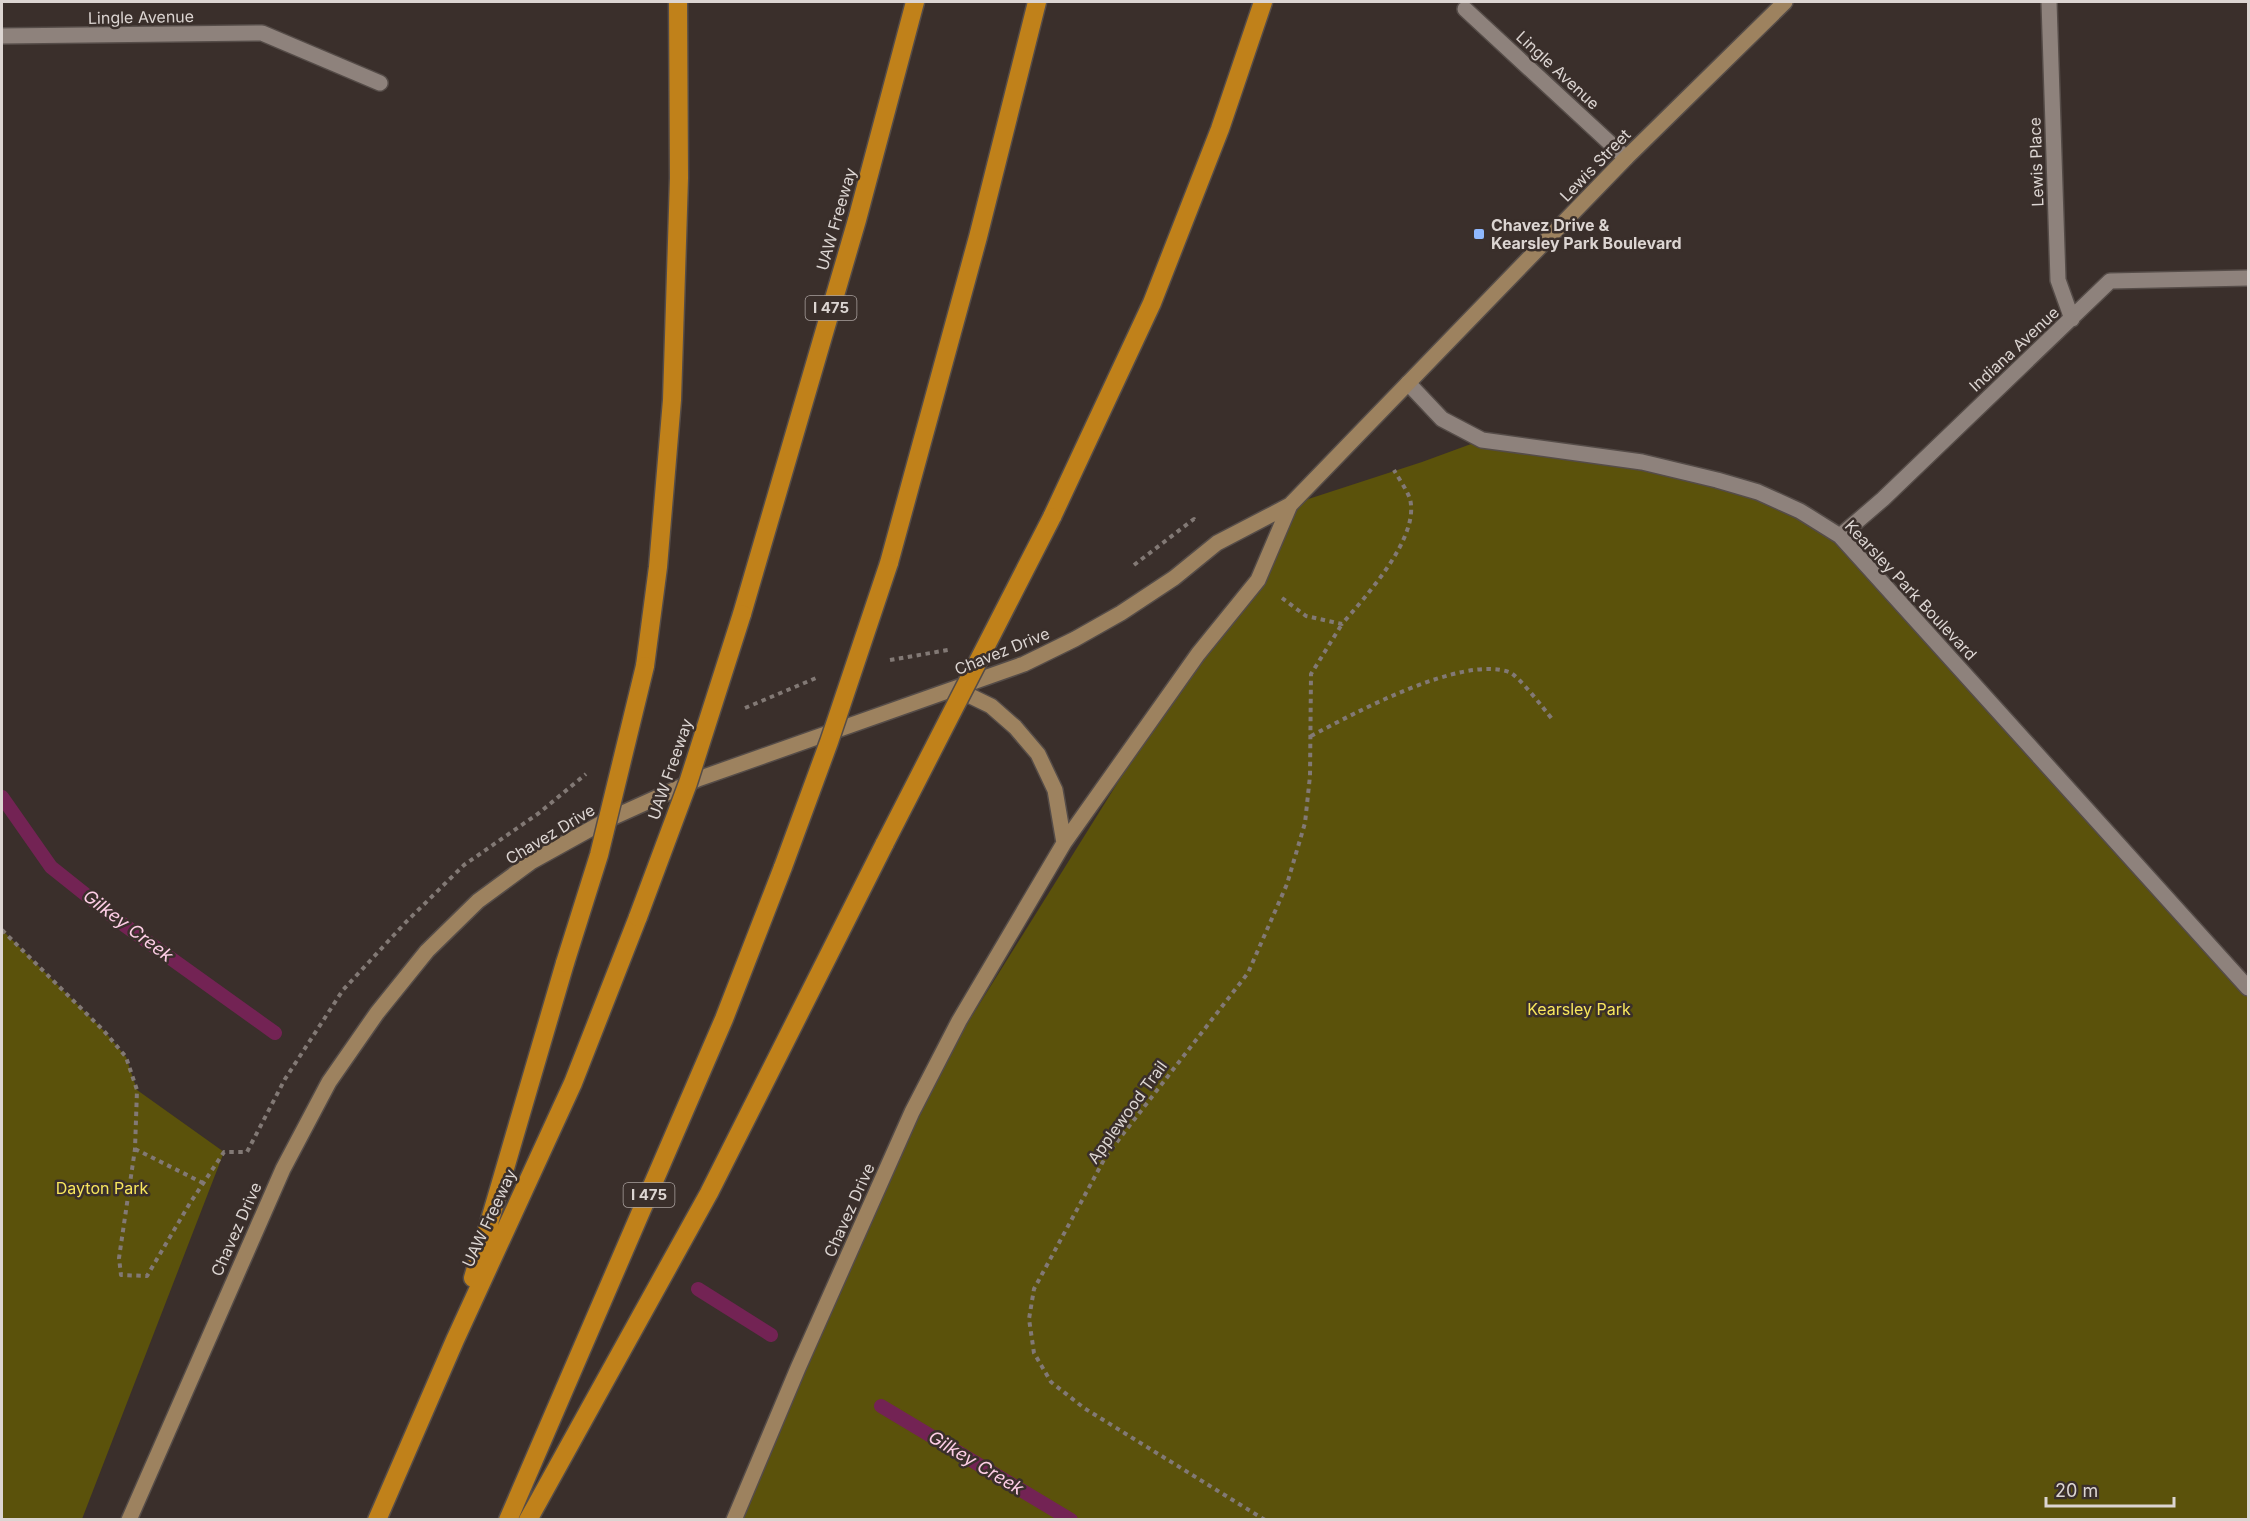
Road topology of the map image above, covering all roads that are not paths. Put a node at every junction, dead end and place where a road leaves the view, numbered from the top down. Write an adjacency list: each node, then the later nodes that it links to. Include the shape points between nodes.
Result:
1 (678, 2): 19 (highway, bridge, via 679,178 672,400 645,666 598,855)
2 (915, 2): 19 (highway, UAW Freeway / I 475, bridge, via 886,117 742,614 688,783 573,1083)
3 (1037, 2): 22 (highway, I 475, bridge, via 975,249 889,563 829,742 719,1030)
4 (1263, 2): 23 (highway, bridge, via 1220,129 1152,303 1052,517 708,1193)
5 (1785, 2): 10 (main road, Lewis Street)
6 (2049, 2): 12 (street, Lewis Place, via 2058,280)
7 (1465, 9): 10 (street, Lingle Avenue)
8 (2, 36): 9 (street, Lingle Avenue, via 262,33)
9 (380, 83)
10 (1626, 158): 13 (main road, Lewis Street)
11 (2248, 278): 12 (street, Indiana Avenue, via 2110,281)
12 (2072, 319): 15 (street, Indiana Avenue)
13 (1408, 383): 14 (main road, Chavez Drive); 15 (street, Kearsley Park Boulevard, via 1442,419 1482,440 1642,462 1717,480 1758,492)
14 (1290, 505): 16 (main road, Chavez Drive, via 1217,543 1174,578 1075,639 1024,664); 17 (main road, Chavez Drive, via 1258,580 1198,654)
15 (1840, 536): 18 (street, Kearsley Park Boulevard)
16 (956, 689): 17 (main road, via 991,706 1016,727 1038,754 1054,790); 20 (main road, Chavez Drive, via 698,778 605,821 531,862 478,902 427,951 329,1082 283,1168)
17 (1064, 843): 24 (main road, Chavez Drive, via 959,1021 912,1112)
18 (2248, 988)
19 (455, 1340): 21 (highway, UAW Freeway / I 475)
20 (129, 1520)
21 (377, 1520)
22 (508, 1520)
23 (528, 1520)
24 (734, 1520)

